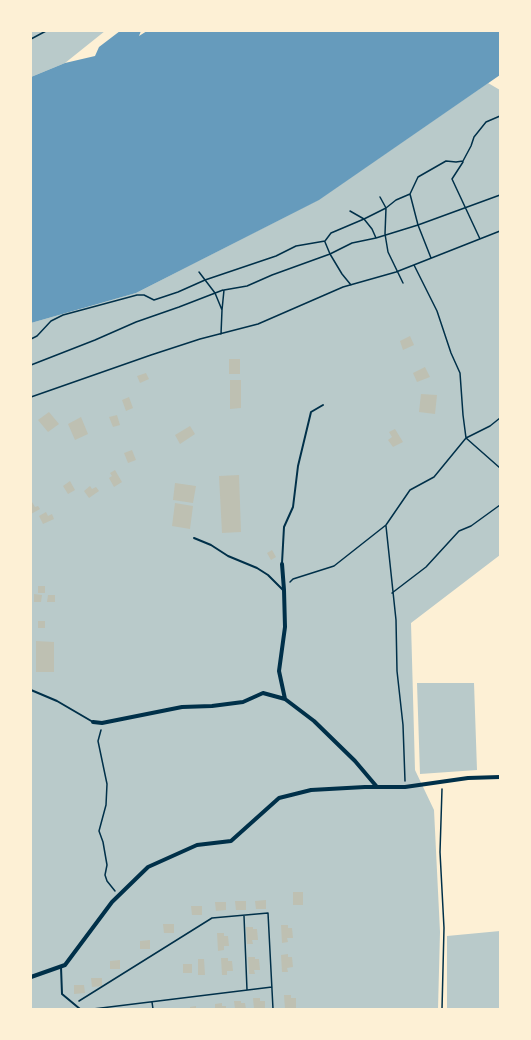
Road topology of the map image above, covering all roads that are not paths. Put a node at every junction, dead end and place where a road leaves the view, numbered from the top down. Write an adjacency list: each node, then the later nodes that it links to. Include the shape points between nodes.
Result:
1 (323, 405): 3 (lane, via 311,412 298,466 293,507 284,527)
2 (194, 538): 4 (lane, via 257,568)
3 (282, 564): 4 (street)
4 (284, 590): 6 (street, via 285,627 279,671)
5 (31, 690): 7 (lane, via 57,701)
6 (285, 699): 7 (street, via 263,693 243,702 182,707 102,723); 9 (street, via 314,721 355,761)
7 (93, 722)
8 (500, 777): 9 (street, via 468,778 405,787)
9 (377, 787): 10 (street, via 311,790 279,798 231,841 197,845 148,867 112,902 65,965)
10 (61, 966): 11 (street); 12 (lane, via 62,994)
11 (31, 977)
12 (80, 1009)

